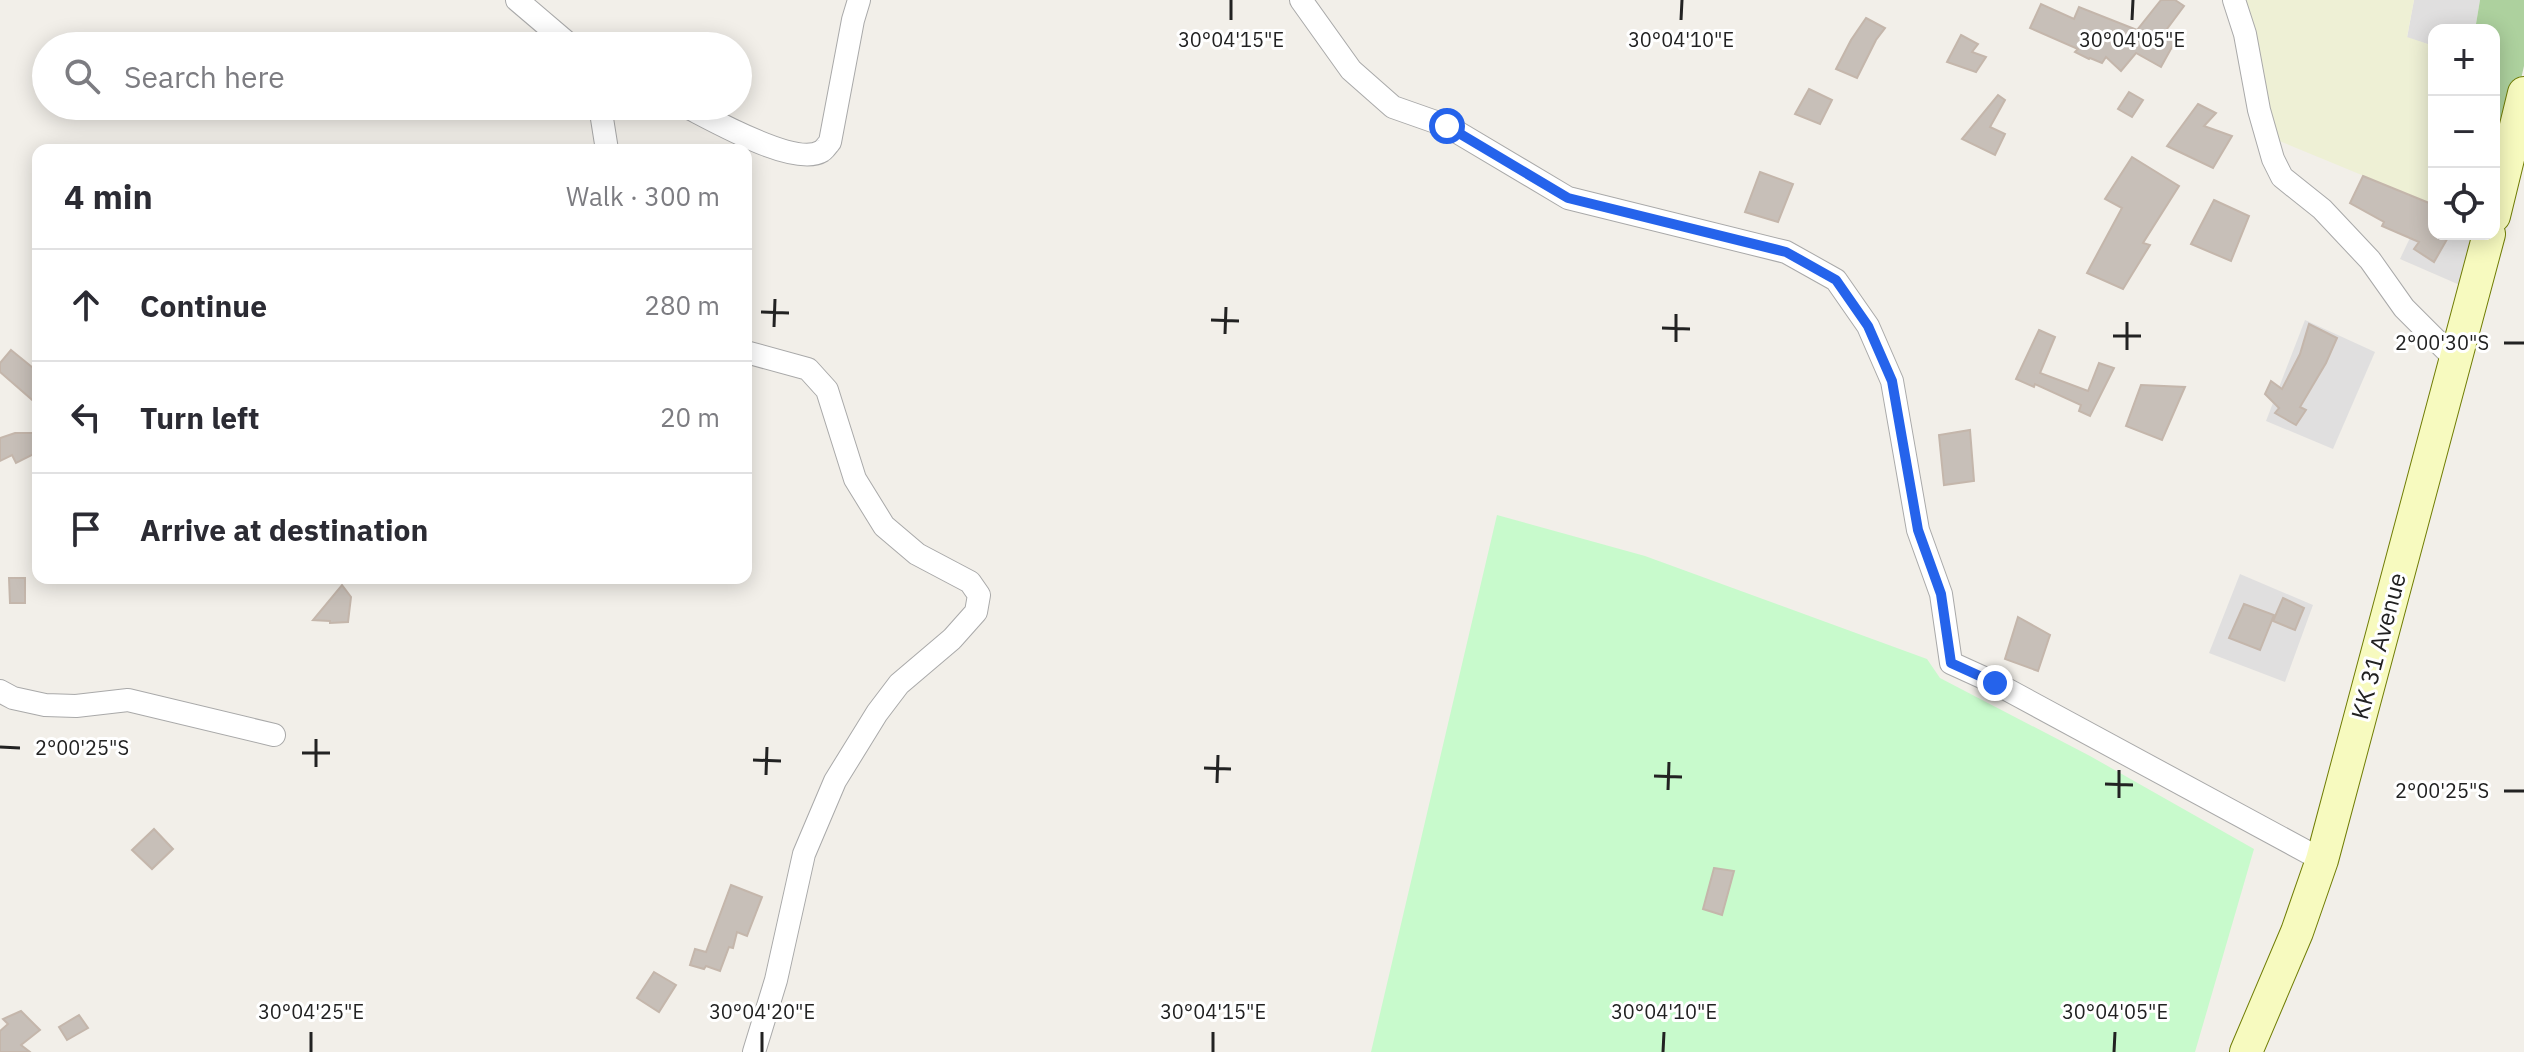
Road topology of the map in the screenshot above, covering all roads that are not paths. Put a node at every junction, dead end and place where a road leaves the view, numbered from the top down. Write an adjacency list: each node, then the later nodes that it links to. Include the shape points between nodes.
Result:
1 (517, 0): 5 (street)
2 (859, 0): 8 (street, via 830,142 822,151 810,155 762,145)
3 (1301, 0): 16 (street, via 1351,70 1393,107 1447,126 1568,198 1786,252 1836,280 1868,326 1892,381 1918,530 1941,594 1951,663)
4 (2234, 0): 13 (street, via 2259,110 2282,177 2322,209 2370,260 2404,308)
5 (555, 32)
6 (2524, 93): 10 (main road)
7 (602, 120): 9 (street)
8 (713, 120)
9 (606, 144)
10 (2500, 191)
11 (2487, 240): 13 (main road, KK 31 Avenue)
12 (752, 354): 17 (street, via 808,369 827,390 855,479 884,526 917,554 970,582 979,595 976,612 952,639 899,684 835,781 804,854)
13 (2455, 359): 16 (main road, KK 31 Avenue)
14 (0, 691): 15 (street, via 45,705 128,700)
15 (274, 735)
16 (2322, 860): 18 (main road, KK 31 Avenue)
17 (754, 1052)
18 (2246, 1052)

